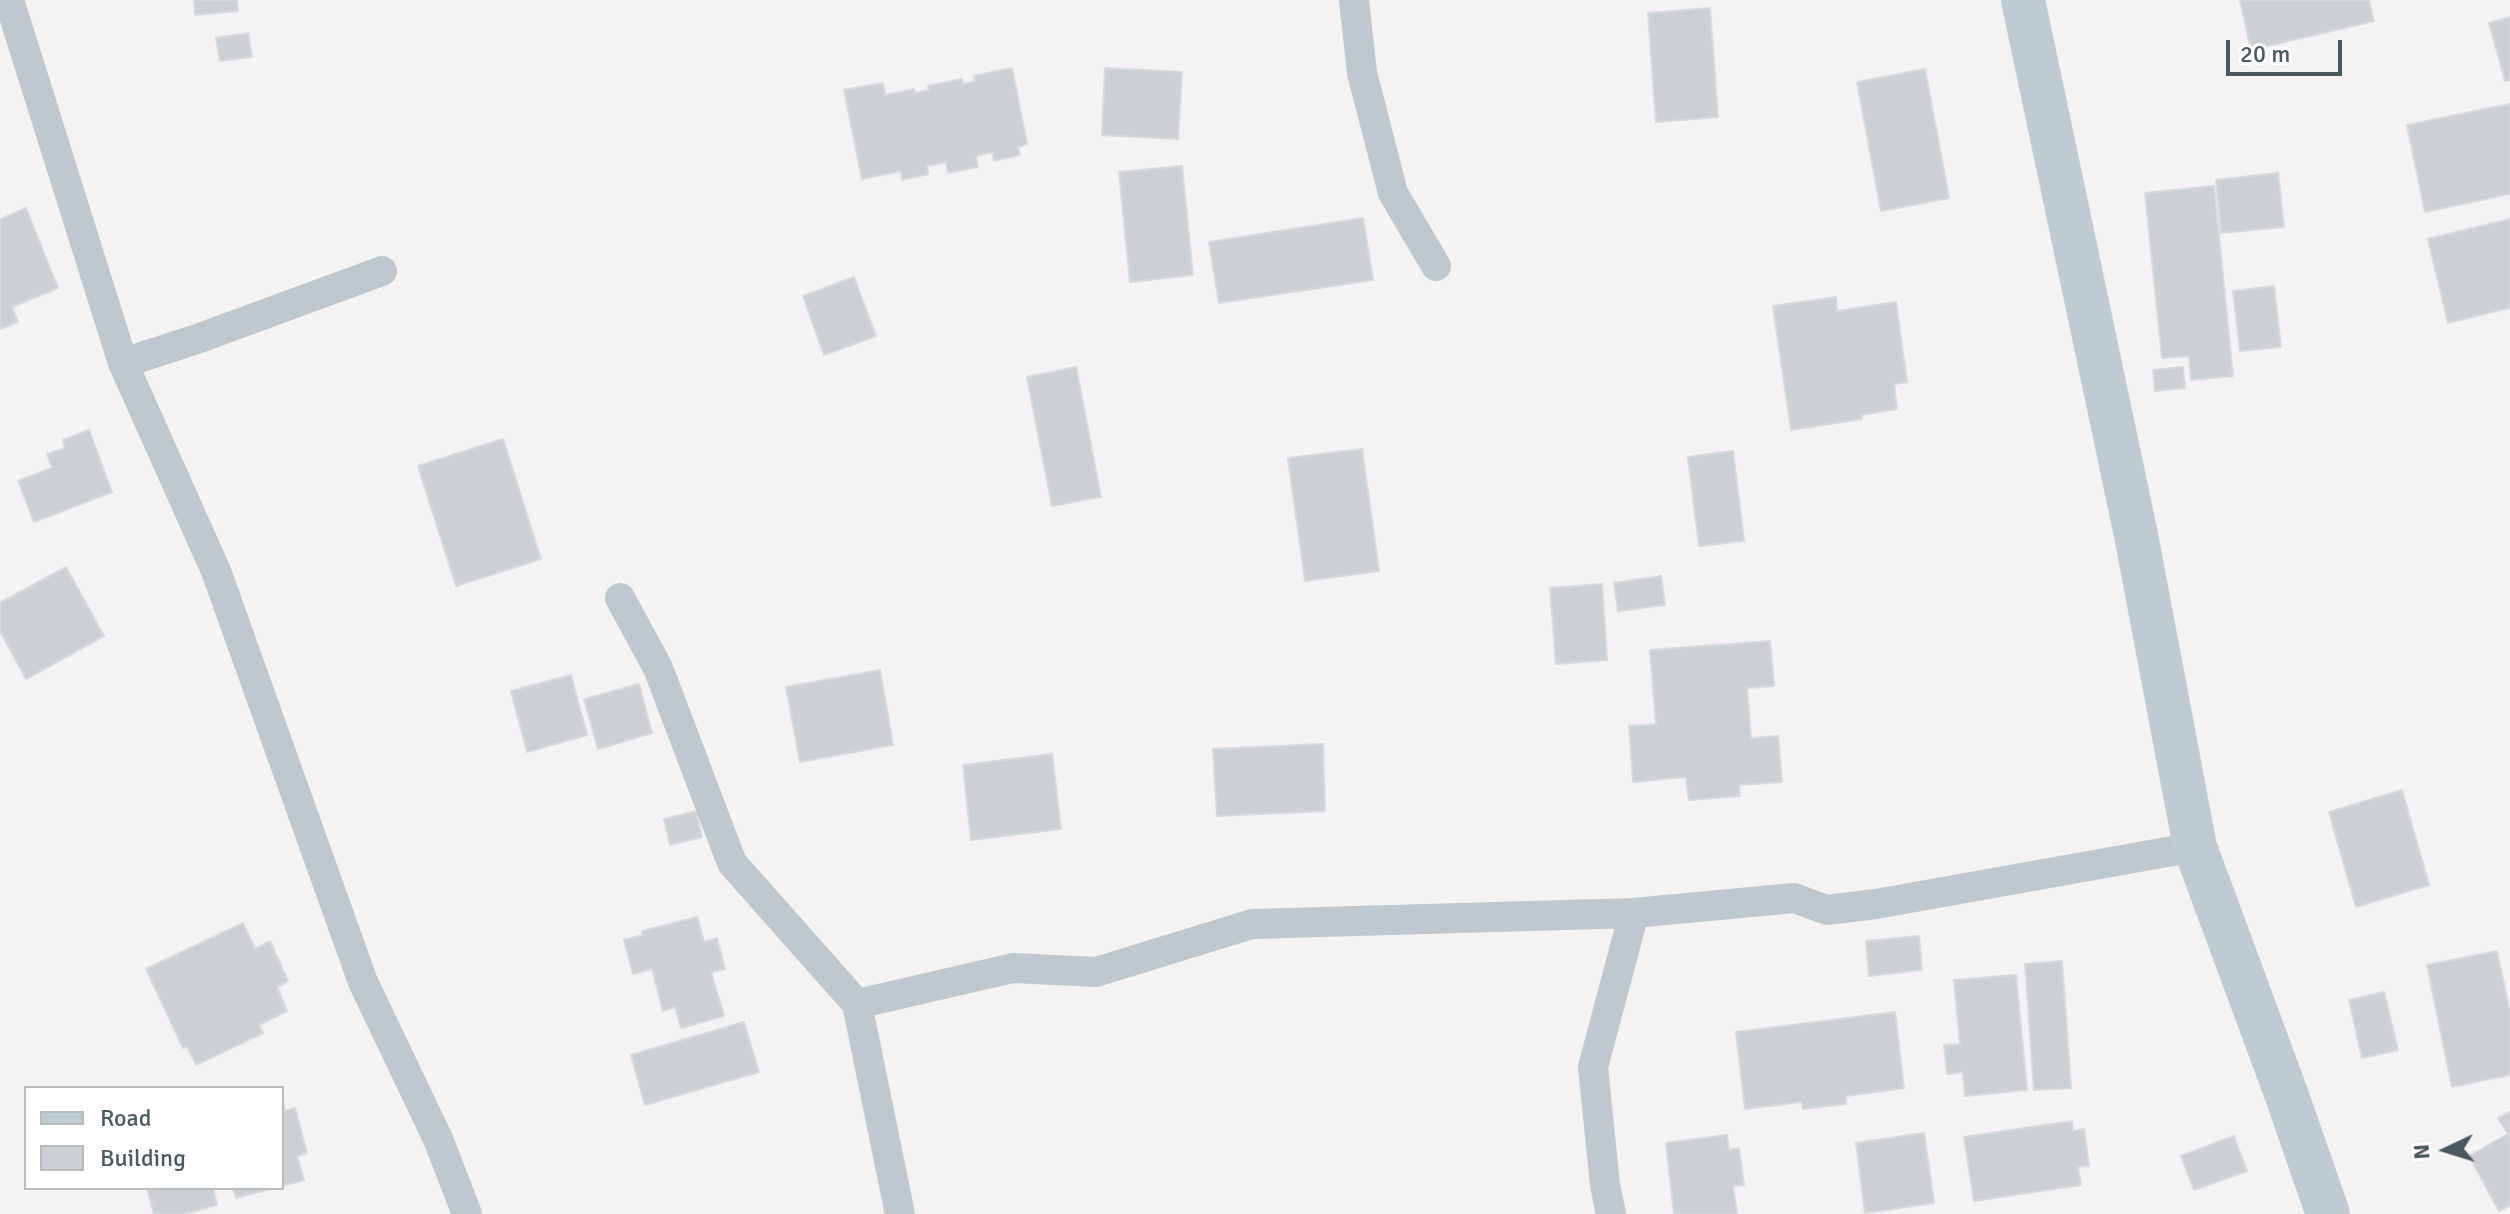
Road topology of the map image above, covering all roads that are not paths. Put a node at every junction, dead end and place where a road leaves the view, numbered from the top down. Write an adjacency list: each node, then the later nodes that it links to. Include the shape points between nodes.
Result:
1 (9, 0): 6 (street)
2 (1354, 0): 4 (street, via 1362,73 1393,193)
3 (2023, 0): 8 (street, via 2136,535)
4 (1436, 266)
5 (382, 271): 6 (street)
6 (123, 363): 11 (street, via 216,571 363,982 438,1139)
7 (620, 598): 10 (street, via 658,668 732,863)
8 (2195, 847): 9 (street, via 1827,910 1794,898); 14 (street)
9 (1634, 913): 10 (street, via 1252,924 1096,972 1013,968); 13 (street, via 1593,1067)
10 (857, 1004): 12 (street)
11 (467, 1214)
12 (900, 1214)
13 (1611, 1214)
14 (2328, 1214)

